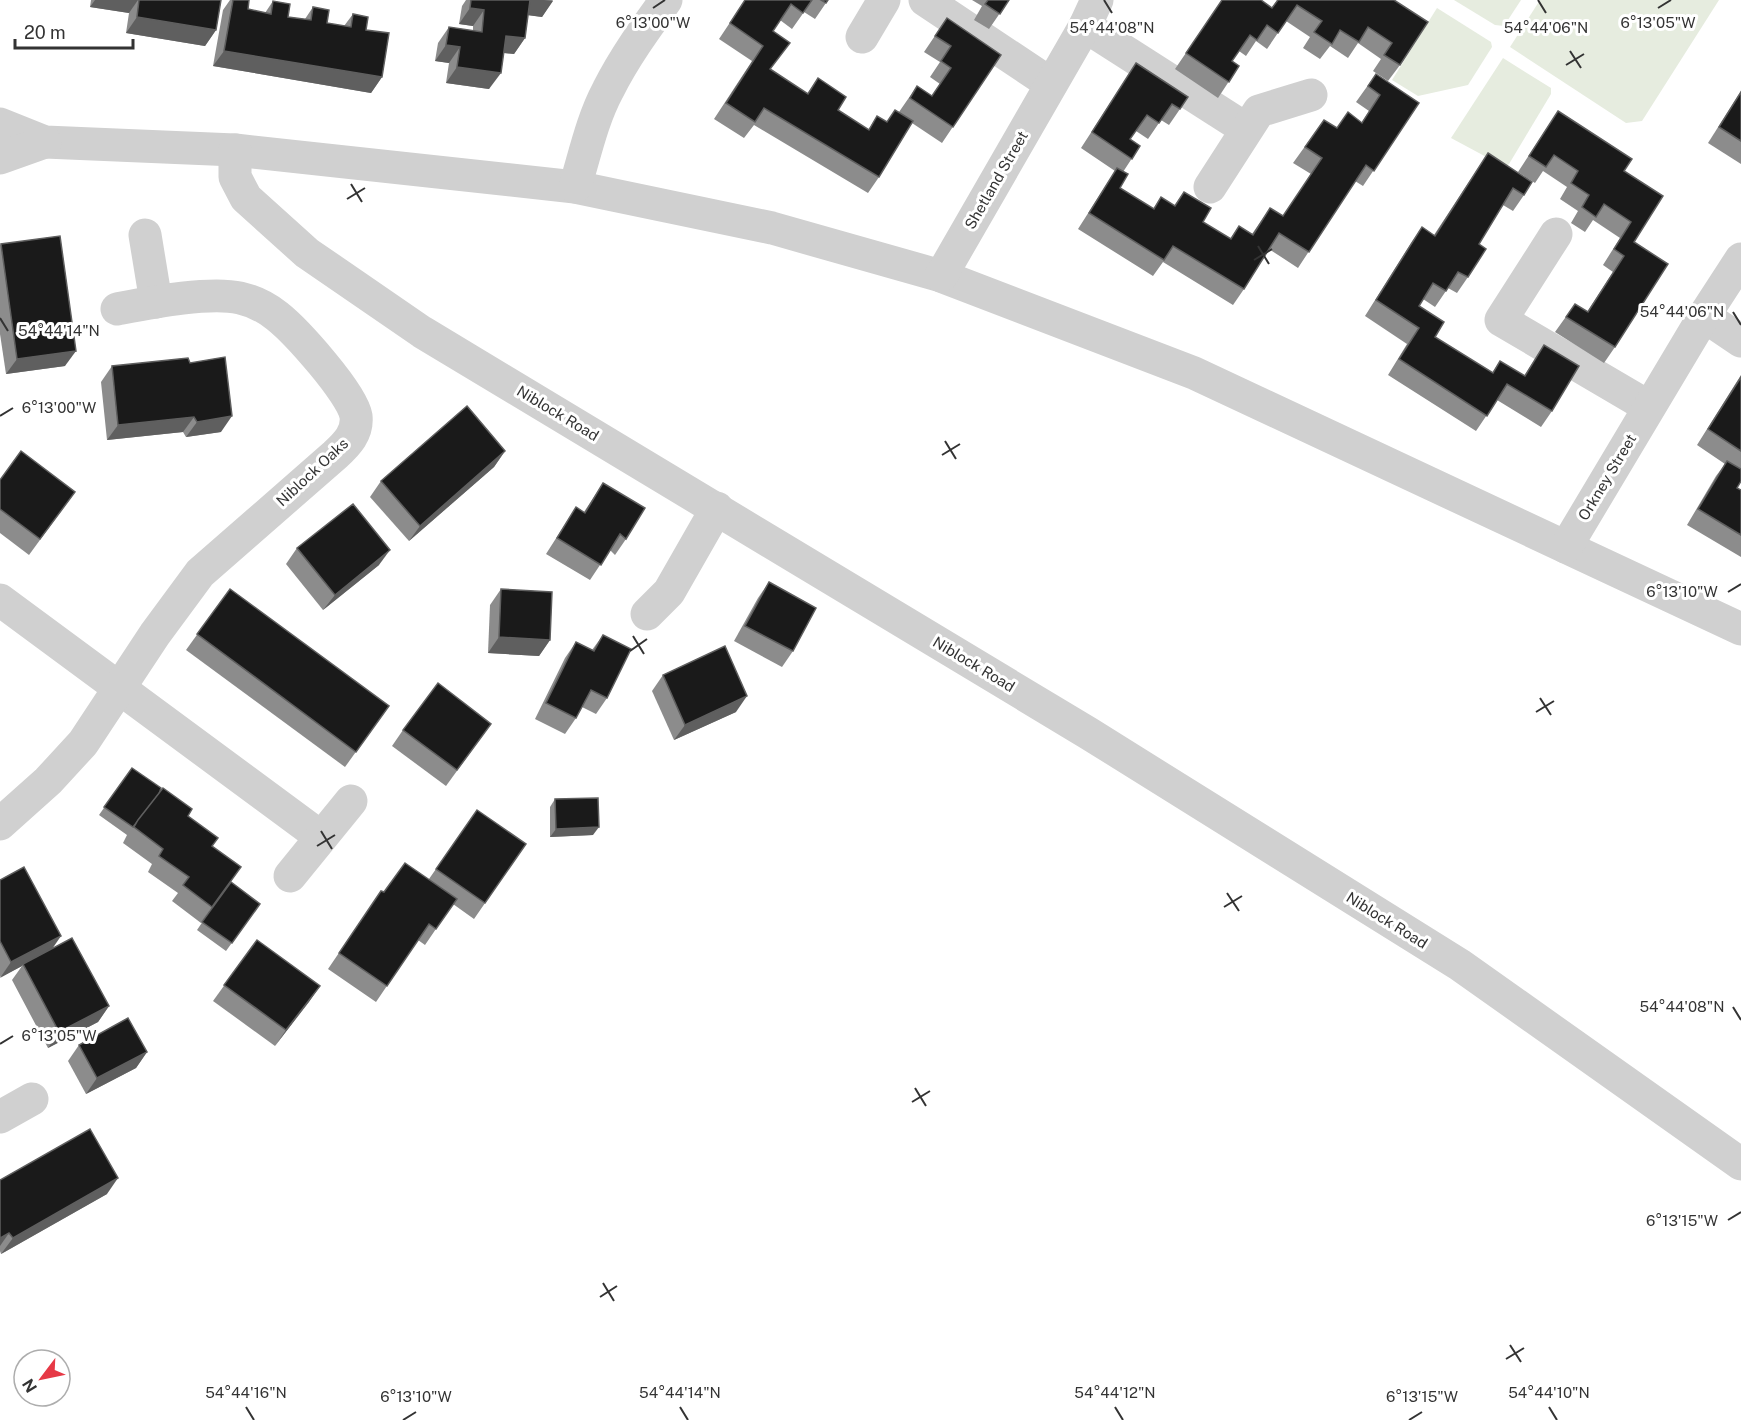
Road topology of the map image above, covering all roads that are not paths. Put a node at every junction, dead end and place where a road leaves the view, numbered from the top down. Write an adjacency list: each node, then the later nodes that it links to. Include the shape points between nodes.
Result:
1 (666, 0): 13 (street, via 608,90 593,124)
2 (884, 0): 5 (street)
3 (925, 0): 6 (street)
4 (1091, 13): 6 (street, Shetland Street); 9 (street, Shetland Street)
5 (862, 37)
6 (1051, 84): 18 (street, Shetland Street)
7 (1311, 95): 9 (street, via 1259,111)
8 (0, 124): 10 (street)
9 (1246, 129): 14 (street)
10 (45, 142): 11 (street); 12 (street)
11 (235, 150): 13 (street); 24 (street, Niblock Road, via 235,177 246,198 307,253 422,332)
12 (0, 158)
13 (575, 187): 18 (street, via 772,228)
14 (1210, 187)
15 (1556, 234): 23 (street, via 1501,320)
16 (145, 235): 19 (street)
17 (1741, 259): 21 (street, Orkney Street)
18 (941, 276): 25 (street, via 1194,373)
19 (156, 302): 20 (street, Niblock Oaks); 29 (street, Niblock Oaks, via 240,298 277,316 350,400 356,415 355,430 347,444 200,573)
20 (117, 309)
21 (1704, 316): 22 (street); 23 (street, Orkney Street)
22 (1741, 341)
23 (1649, 407): 25 (street, Orkney Street)
24 (717, 508): 27 (street, via 669,592); 36 (street, Niblock Road, via 1460,965)
25 (1566, 547): 28 (street)
26 (0, 600): 29 (street)
27 (647, 614)
28 (1741, 629)
29 (120, 689): 31 (street, Niblock Oaks, via 82,743 48,781); 32 (street)
30 (351, 801): 32 (street)
31 (0, 824)
32 (321, 837): 33 (street)
33 (290, 876)
34 (32, 1099): 35 (street)
35 (0, 1117)
36 (1741, 1164)

